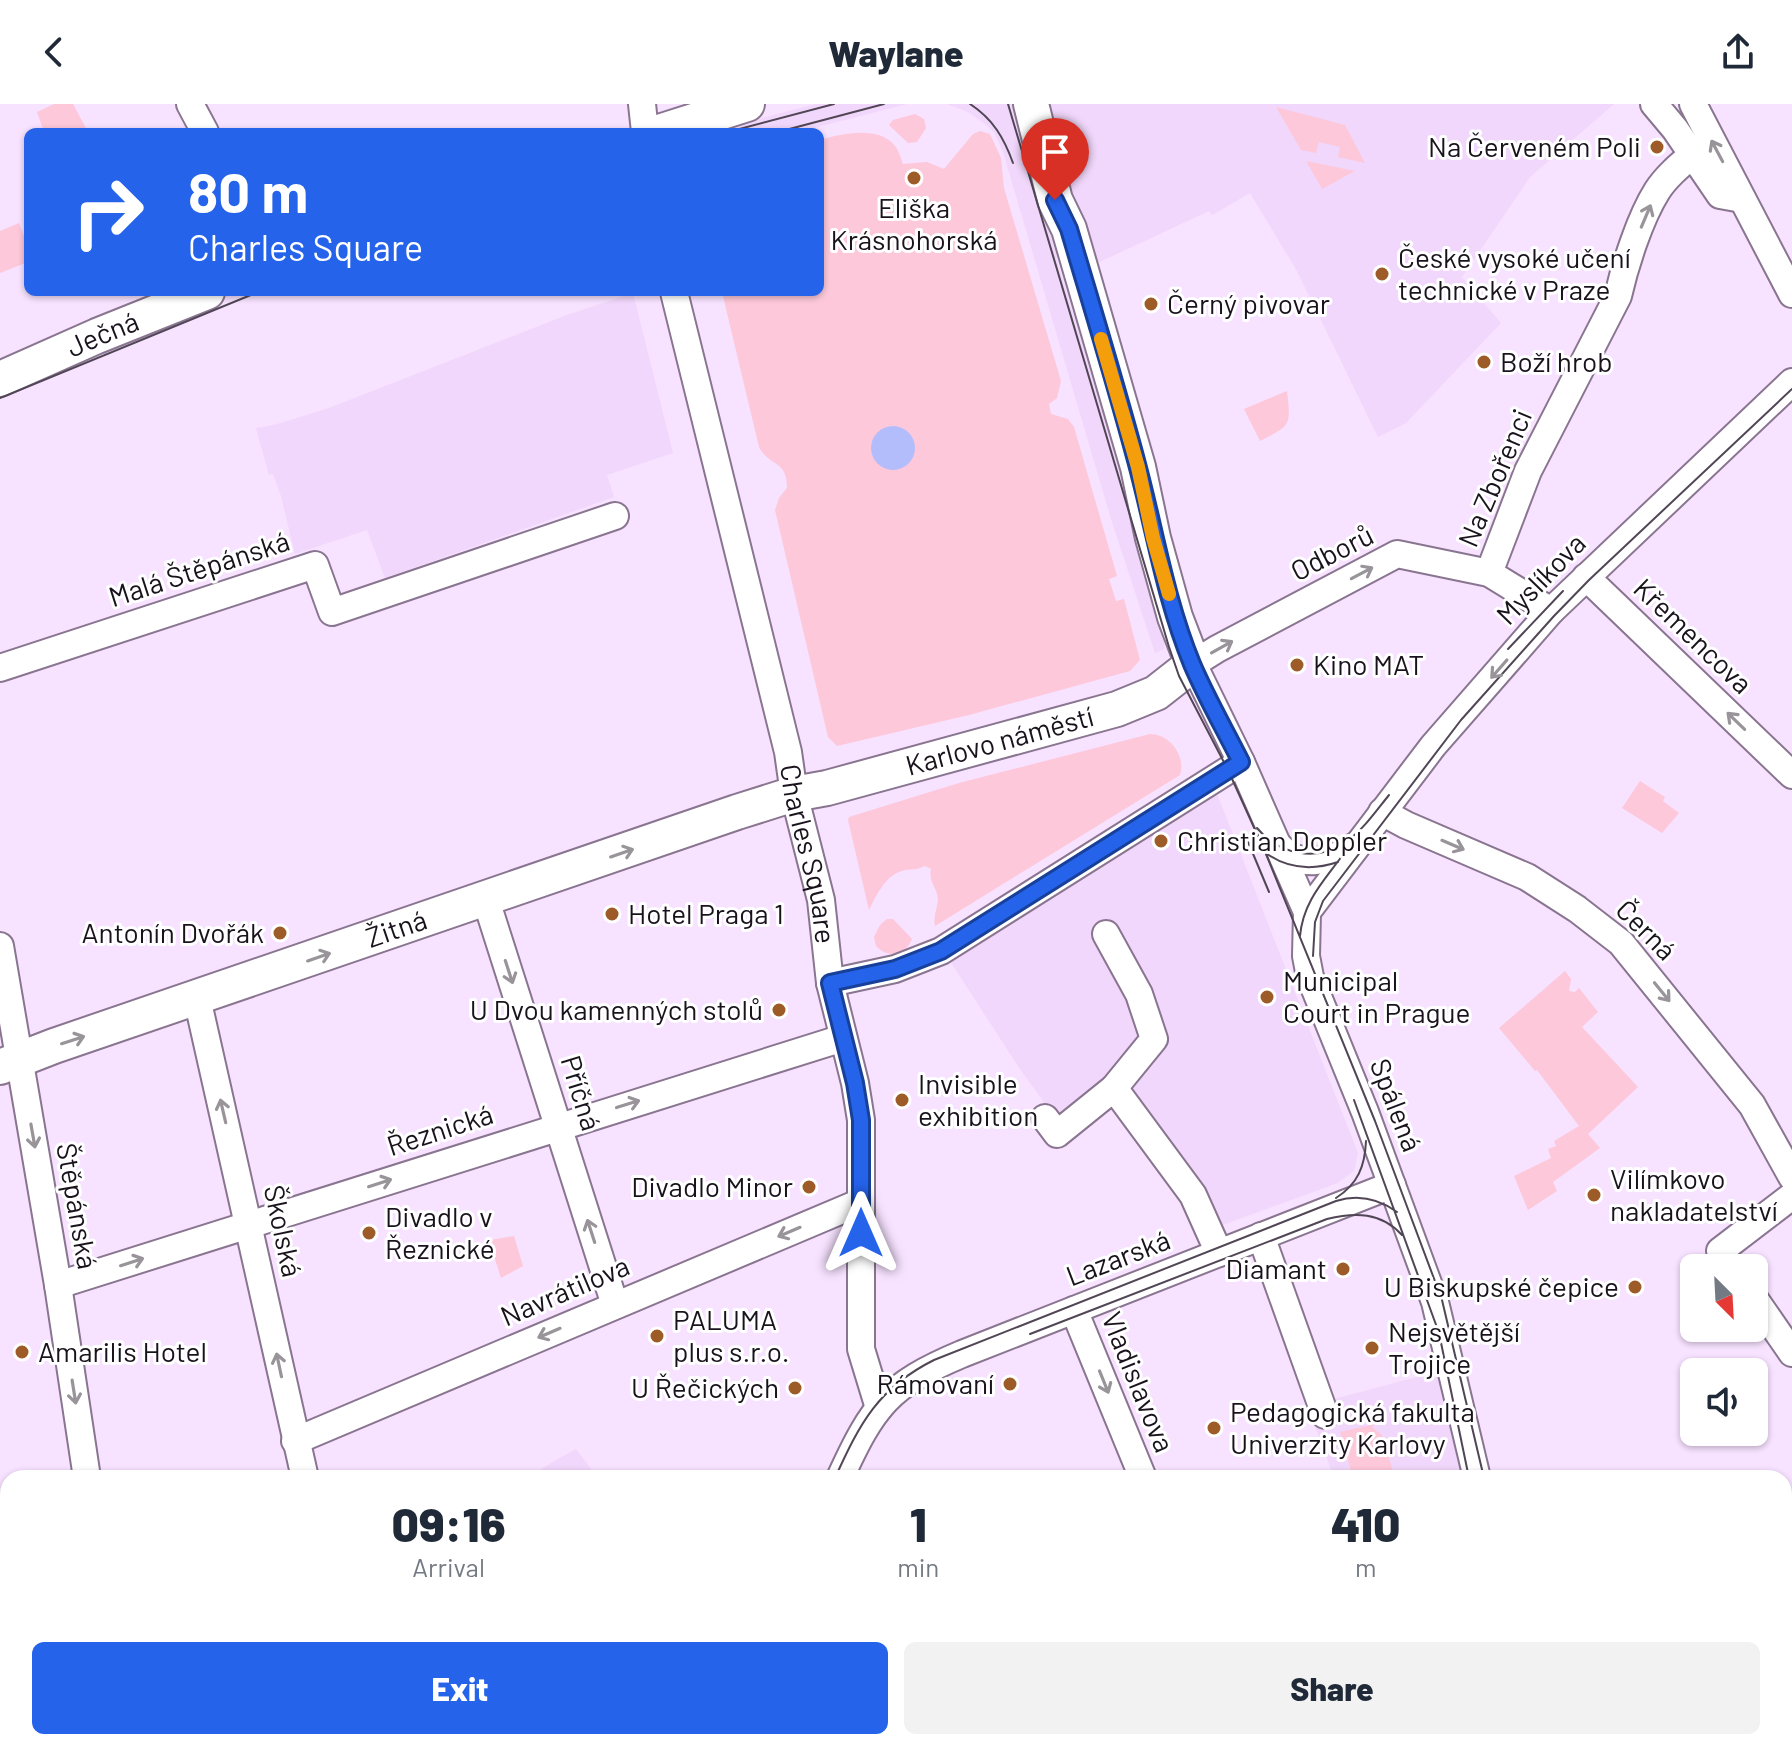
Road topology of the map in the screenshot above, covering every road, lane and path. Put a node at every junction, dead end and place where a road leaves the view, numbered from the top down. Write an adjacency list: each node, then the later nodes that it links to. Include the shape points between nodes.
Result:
1 (190, 104): 7 (street)
2 (642, 104): 8 (street)
3 (747, 104): 9 (main road)
4 (1654, 104): 10 (street)
5 (1693, 104): 11 (street, one-way to 5)
6 (1030, 109): 21 (main road, via 1138,467 1175,617)
7 (203, 128)
8 (645, 128)
9 (672, 128)
10 (1692, 155): 11 (street, via 1720,195); 18 (street, Na Zbořenci, one-way to 10, via 1528,471 1618,296 1624,267 1655,193)
11 (1742, 199): 12 (street)
12 (1792, 294)
13 (197, 296): 15 (main road, Ječná)
14 (675, 296): 25 (street, Charles Square)
15 (0, 379)
16 (1792, 382): 19 (street, Myslíkova)
17 (615, 516): 22 (street, Malá Štěpánská, via 332,612 315,565)
18 (1489, 573): 20 (street, Odborů); 21 (street, Odborů, one-way to 18, via 1397,554)
19 (1586, 577): 20 (street, Myslíkova); 24 (street, Křemencova, one-way to 19)
20 (1551, 611): 26 (street, Myslíkova, one-way to 26, via 1455,718)
21 (1193, 664): 23 (street); 25 (main road, Karlovo náměstí, via 1156,693 1117,709)
22 (0, 668)
23 (1241, 762): 28 (street, Spálená); 33 (street, Charles Square, via 941,951 895,969)
24 (1792, 775)
25 (794, 794): 29 (main road, Žitná, one-way to 25); 33 (street, Charles Square, via 821,900)
26 (1382, 812): 27 (street, Myslíkova); 40 (street, Černá, one-way to 40, via 1527,877 1621,943 1752,1105)
27 (1360, 842): 28 (street, Myslíkova, via 1334,858 1315,861 1292,858); 30 (street, Myslíkova)
28 (1279, 846): 30 (street, Spálená)
29 (486, 900): 34 (main road, Žitná, one-way to 29); 39 (street, Příčná, one-way to 39)
30 (1307, 912): 41 (street, Spálená, via 1310,977)
31 (1106, 934): 37 (street, via 1139,994 1154,1039)
32 (0, 946): 36 (street, Štěpánská)
33 (830, 983): 35 (street)
34 (197, 998): 36 (main road, Žitná, one-way to 34); 44 (street, Školská, one-way to 34)
35 (843, 1038): 39 (street, Řeznická, one-way to 35); 43 (street, via 861,1120)
36 (10, 1063): 48 (street, Štěpánská, one-way to 48)
37 (1114, 1088): 38 (street, via 1057,1134); 46 (street, via 1193,1195)
38 (1045, 1118)
39 (558, 1126): 44 (street, Řeznická, one-way to 39); 49 (street, Příčná, one-way to 39)
40 (1792, 1177)
41 (1392, 1185): 45 (street, Lazarská); 60 (street, Spálená, via 1444,1333)
42 (1792, 1196): 47 (street)
43 (861, 1202): 49 (street, Navrátilova, one-way to 49); 53 (street, via 861,1349)
44 (250, 1225): 48 (street, Řeznická, one-way to 44); 55 (street, Školská, one-way to 44)
45 (1261, 1236): 46 (street, Lazarská); 54 (street)
46 (1219, 1253): 50 (street, Lazarská)
47 (1722, 1254)
48 (58, 1285): 56 (street, Štěpánská, one-way to 56)
49 (615, 1305): 55 (street, Navrátilova, one-way to 55)
50 (1074, 1310): 53 (street, Lazarská, via 936,1365 901,1385); 59 (street, Vladislavova, one-way to 59)
51 (1768, 1318): 52 (street)
52 (1792, 1353)
53 (879, 1408): 58 (street, Lazarská, via 864,1429)
54 (1325, 1415)
55 (295, 1441): 57 (street, Školská)
56 (86, 1470)
57 (303, 1470)
58 (848, 1470)
59 (1140, 1470)
60 (1475, 1470)

